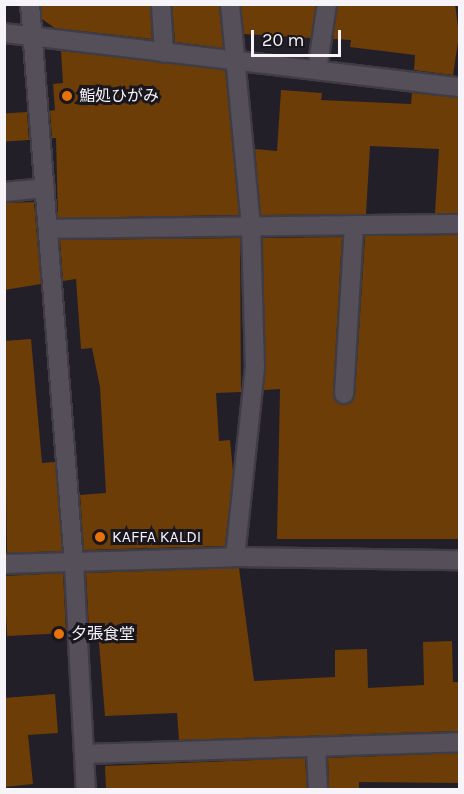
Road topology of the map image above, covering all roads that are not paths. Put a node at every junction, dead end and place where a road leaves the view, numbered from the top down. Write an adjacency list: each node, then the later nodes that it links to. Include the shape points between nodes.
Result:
1 (30, 4): 6 (street)
2 (161, 4): 7 (street)
3 (230, 4): 8 (street)
4 (327, 4): 9 (street)
5 (4, 33): 6 (street)
6 (32, 36): 7 (street); 11 (street)
7 (164, 53): 8 (street)
8 (236, 61): 9 (street); 14 (street)
9 (317, 70): 10 (street)
10 (459, 87)
11 (45, 188): 12 (street); 16 (street)
12 (4, 192)
13 (459, 224): 15 (street)
14 (251, 225): 15 (street); 16 (street); 18 (street, via 255,367)
15 (354, 225): 17 (street)
16 (48, 229): 21 (street)
17 (344, 394)
18 (235, 557): 19 (street); 21 (street)
19 (459, 560)
20 (4, 564): 21 (street)
21 (74, 564): 24 (street)
22 (459, 742): 23 (street)
23 (316, 747): 24 (street); 26 (street)
24 (86, 754): 25 (street)
25 (86, 789)
26 (318, 789)

